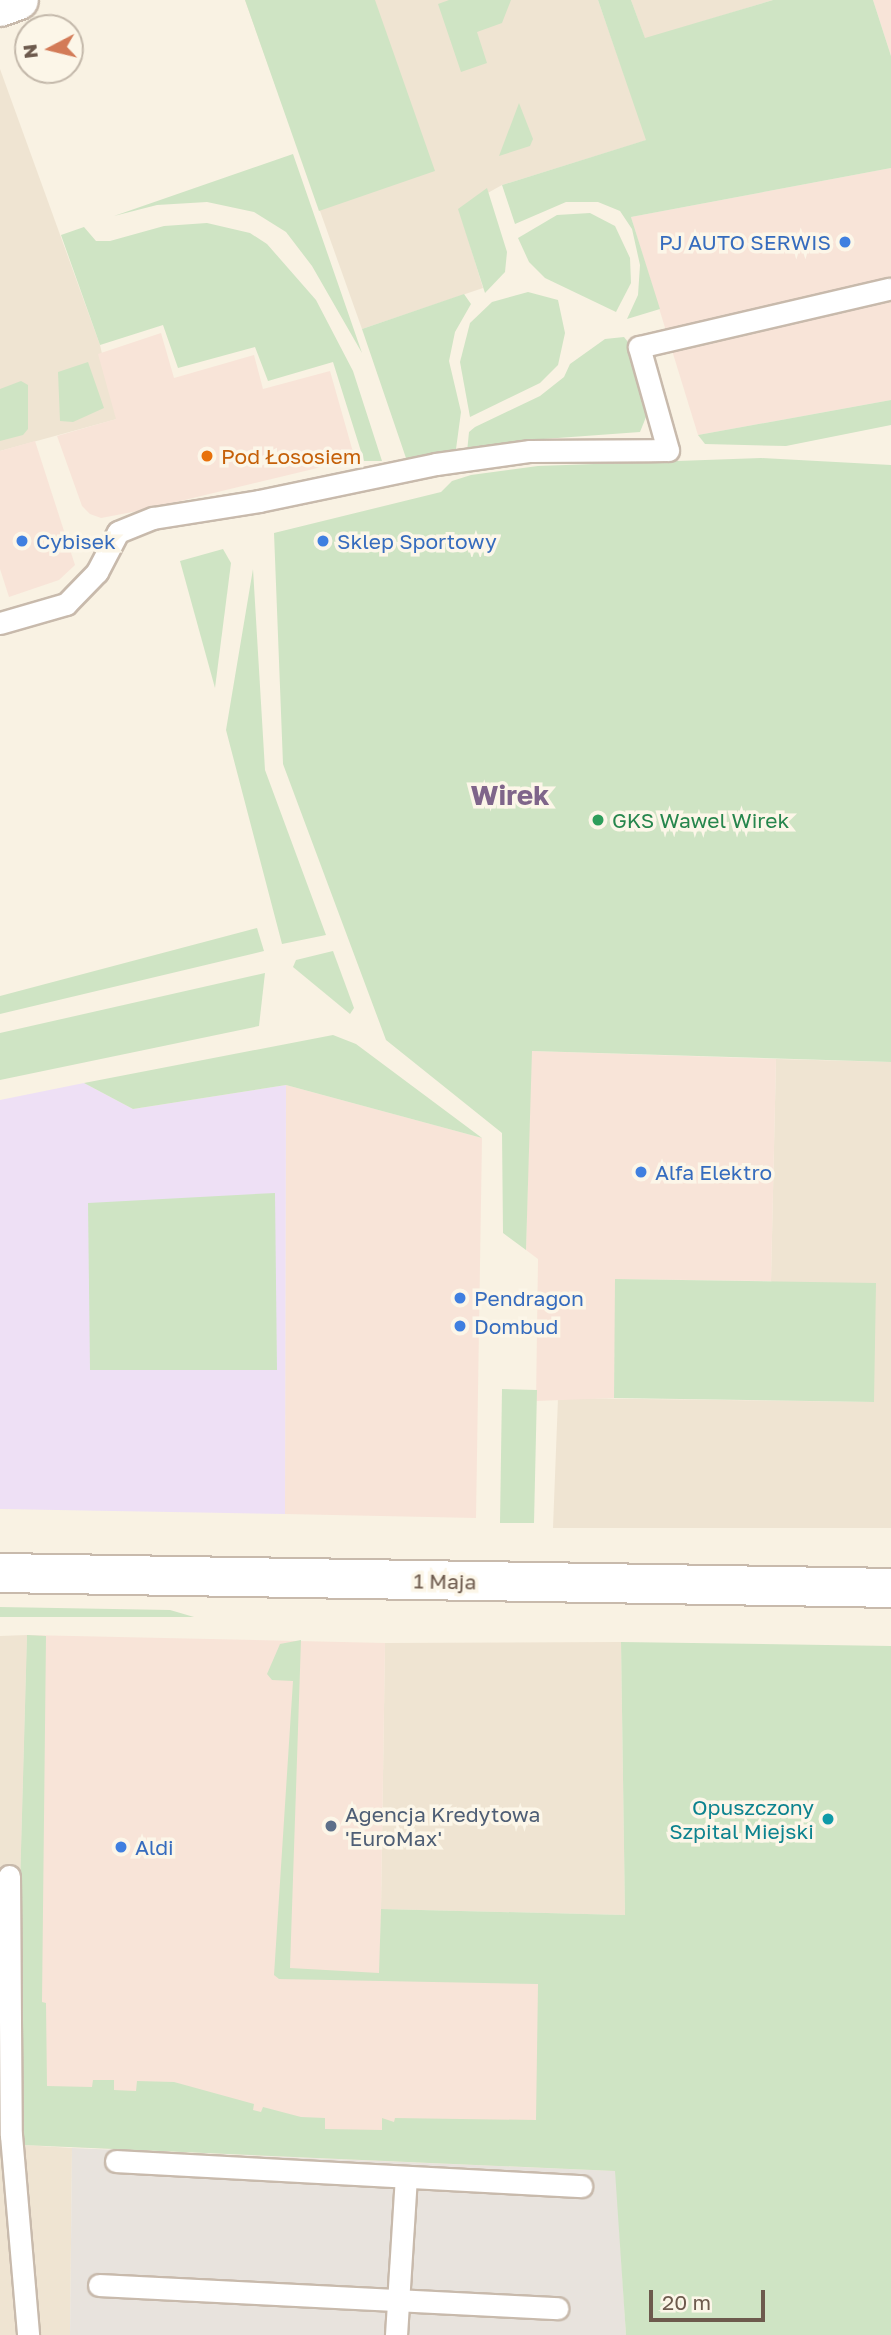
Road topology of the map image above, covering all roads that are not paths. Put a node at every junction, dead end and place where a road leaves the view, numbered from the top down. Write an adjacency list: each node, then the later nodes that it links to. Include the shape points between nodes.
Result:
1 (19, 0): 2 (street)
2 (0, 6)
3 (889, 289): 4 (lane, via 639,347 668,450 530,451 436,464 153,518 118,532 97,572 66,604)
4 (0, 623)
5 (0, 1573): 6 (street, 1 Maja)
6 (891, 1588)
7 (9, 1875): 14 (lane, via 11,2135)
8 (116, 2161): 9 (lane)
9 (406, 2177): 10 (lane); 12 (lane)
10 (581, 2186)
11 (99, 2285): 12 (lane)
12 (398, 2300): 13 (lane); 15 (lane)
13 (557, 2308)
14 (28, 2335)
15 (396, 2335)

